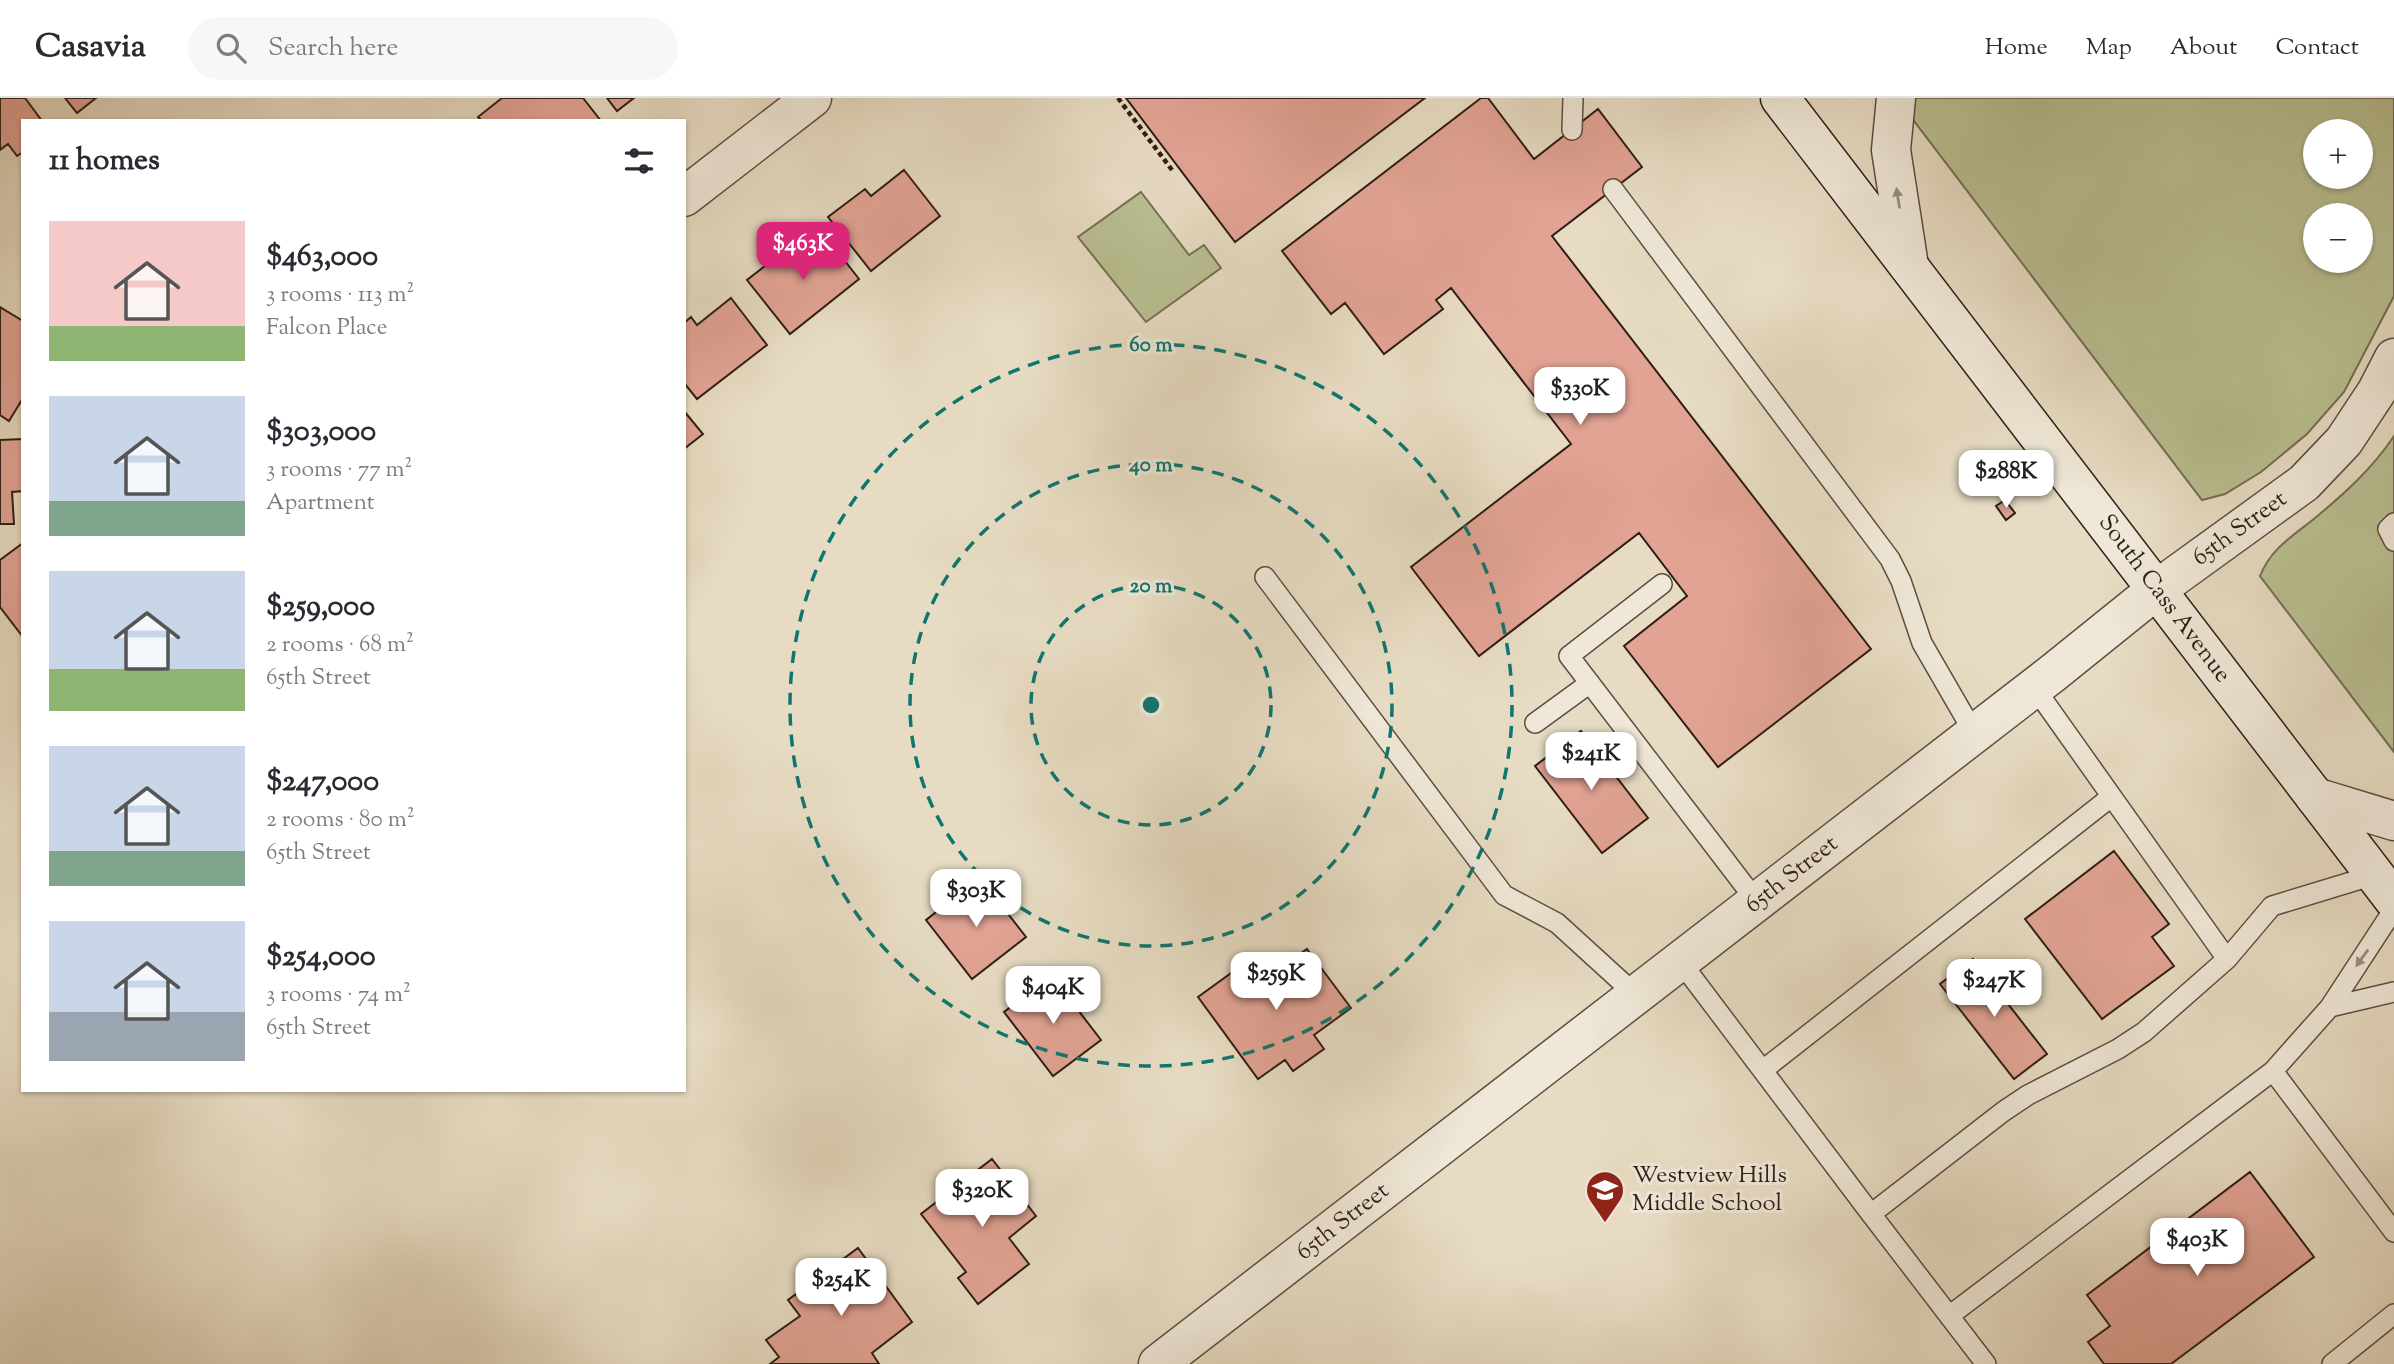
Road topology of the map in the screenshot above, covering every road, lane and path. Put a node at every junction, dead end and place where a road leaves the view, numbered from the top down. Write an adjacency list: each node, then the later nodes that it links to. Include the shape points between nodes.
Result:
1 (812, 98): 9 (street)
2 (1118, 98): 7 (path)
3 (1573, 98): 6 (lane)
4 (1780, 98): 10 (street, South Cass Avenue)
5 (1896, 98): 10 (street, one-way to 5, via 1891,150)
6 (1572, 130)
7 (1172, 170)
8 (1613, 189): 20 (lane, via 1890,559 1922,643)
9 (686, 195)
10 (1909, 266): 16 (street, South Cass Avenue)
11 (2394, 358): 16 (street, 65th Street, via 2344,441 2304,483)
12 (2394, 523): 13 (lane, via 2388,529)
13 (2394, 541)
14 (1265, 577): 30 (lane, via 1504,895 1557,923)
15 (1662, 584): 17 (lane, via 1569,656)
16 (2156, 590): 18 (street, 65th Street); 22 (street, South Cass Avenue)
17 (1590, 683): 19 (lane); 25 (lane)
18 (2034, 687): 20 (street, 65th Street); 21 (lane)
19 (1535, 723)
20 (1974, 733): 25 (street, 65th Street)
21 (2111, 797): 27 (lane); 32 (lane)
22 (2315, 797): 23 (street); 24 (street, South Cass Avenue)
23 (2394, 821)
24 (2384, 887): 27 (lane, via 2272,906)
25 (1757, 902): 28 (street, 65th Street)
26 (2394, 909): 31 (lane, one-way to 31)
27 (2227, 959): 34 (lane, via 2144,1032 2004,1111)
28 (1680, 961): 30 (street, 65th Street); 32 (lane)
29 (2394, 992): 31 (lane)
30 (1636, 995): 38 (street, 65th Street)
31 (2330, 1007): 33 (lane)
32 (1763, 1070): 34 (lane)
33 (2273, 1071): 35 (lane); 37 (lane)
34 (1871, 1214): 37 (lane)
35 (2394, 1232)
36 (2394, 1314): 40 (lane)
37 (1949, 1316): 39 (lane)
38 (1158, 1364)
39 (1986, 1364)
40 (2332, 1364)

